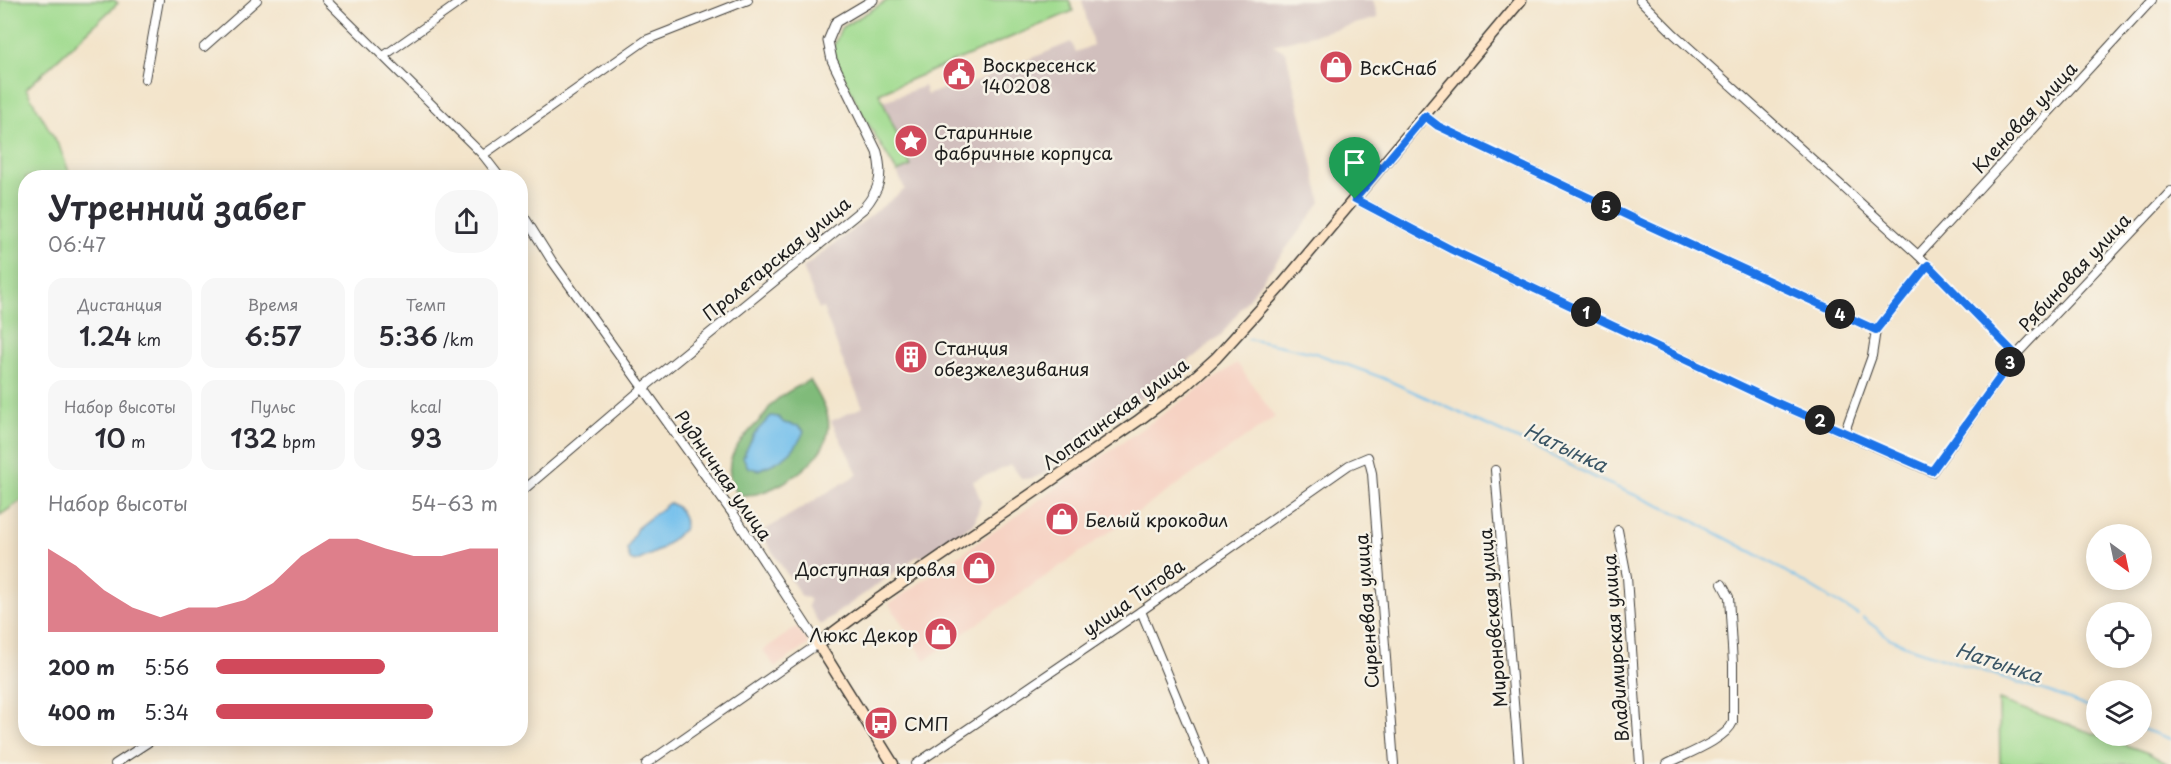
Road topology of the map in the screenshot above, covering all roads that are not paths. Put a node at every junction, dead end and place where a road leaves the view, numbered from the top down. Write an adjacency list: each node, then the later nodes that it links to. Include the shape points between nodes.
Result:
1 (159, 0): 12 (street)
2 (257, 0): 10 (street)
3 (326, 0): 11 (street)
4 (462, 0): 11 (street)
5 (748, 0): 14 (street, via 646,40)
6 (873, 0): 23 (street, Пролетарская улица, via 836,22 828,41 832,60 878,152 881,167 875,195)
7 (1521, 0): 13 (main road, Лопатинская улица)
8 (1640, 0): 19 (street)
9 (2152, 0): 19 (street, Кленовая улица)
10 (204, 46)
11 (385, 56): 14 (street)
12 (144, 80)
13 (1425, 116): 17 (main road, Лопатинская улица); 21 (street, via 1438,126)
14 (483, 155): 15 (street)
15 (495, 170)
16 (2171, 191): 22 (street, Рябиновая улица)
17 (1355, 199): 24 (street, Рябиновая улица, via 1436,242); 31 (main road, Лопатинская улица, via 1241,332 1185,385)
18 (528, 223): 23 (street, Рудничная улица)
19 (1918, 255): 20 (street)
20 (1928, 265): 21 (street); 22 (street)
21 (1876, 330): 24 (street, via 1872,356)
22 (2016, 355): 24 (street, Рябиновая улица, via 1932,471)
23 (643, 388): 27 (street, Пролетарская улица); 31 (street, Рудничная улица, via 734,515)
24 (1845, 431)
25 (1368, 457): 30 (street, улица Титова, via 1350,465); 38 (street, Сиреневая улица)
26 (1495, 470): 39 (street, Мироновская улица)
27 (528, 486)
28 (1618, 530): 40 (street, Владимирская улица, via 1627,578)
29 (1722, 584): 41 (street, via 1729,597 1734,715 1731,728)
30 (1141, 611): 36 (street, улица Титова); 37 (street)
31 (818, 644): 34 (street, Лопатинская улица); 35 (main road, Рудничная улица)
32 (143, 746): 33 (street)
33 (115, 764)
34 (646, 764)
35 (893, 764)
36 (916, 764)
37 (1204, 764)
38 (1394, 764)
39 (1518, 764)
40 (1640, 764)
41 (1667, 764)

